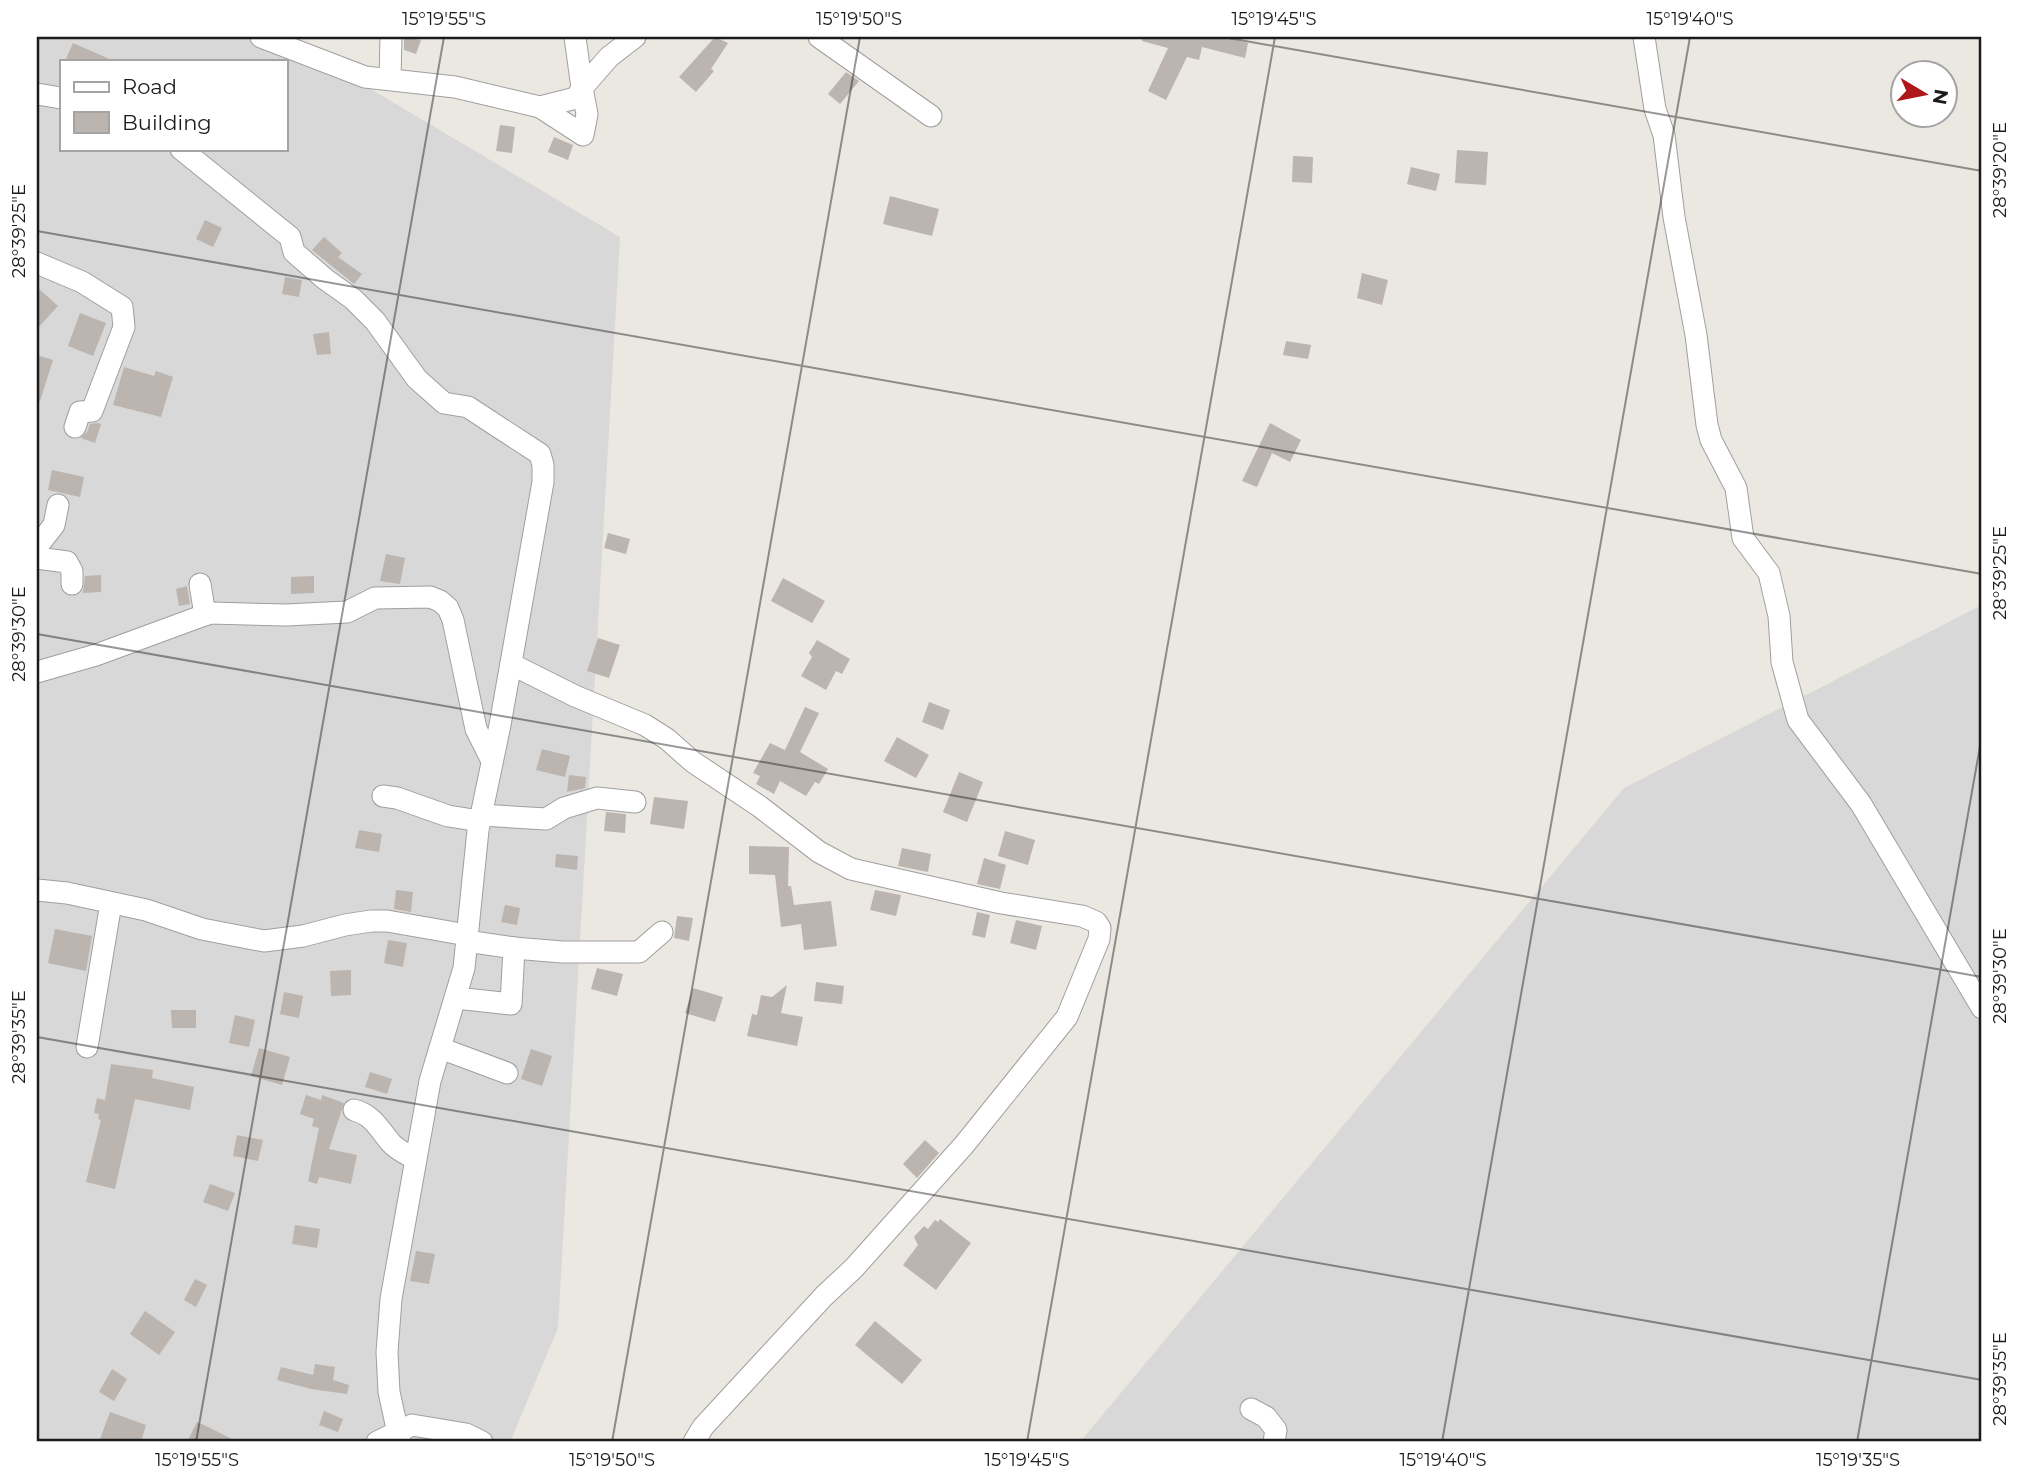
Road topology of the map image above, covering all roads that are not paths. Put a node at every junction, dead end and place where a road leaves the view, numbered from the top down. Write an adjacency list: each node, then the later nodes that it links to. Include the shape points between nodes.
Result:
1 (261, 37): 7 (street, via 365,78)
2 (391, 37): 7 (street)
3 (575, 37): 8 (street)
4 (635, 37): 8 (street, via 609,57)
5 (819, 37): 12 (street)
6 (1644, 37): 33 (street, via 1655,109 1664,135 1707,425 1736,488 1743,538 1769,573 1779,616 1782,662 1798,720 1861,804)
7 (390, 79): 11 (street)
8 (582, 89): 11 (street, via 576,98); 11 (street, via 587,114 583,135)
9 (37, 94): 10 (street)
10 (60, 98)
11 (540, 107)
12 (931, 116)
13 (182, 150): 21 (street, via 281,230 294,251 353,299 443,403 468,407 540,454 543,482)
14 (37, 263): 15 (street, via 82,282 122,307 124,327 92,411 80,412)
15 (75, 427)
16 (58, 505): 17 (street, via 54,525 39,544)
17 (37, 558): 18 (street, via 67,562)
18 (72, 584)
19 (200, 584): 20 (street)
20 (205, 615): 22 (street); 23 (street, via 347,612 375,598 430,597 440,601 453,620 476,729)
21 (511, 664): 23 (street); 43 (street, via 645,724 819,852 851,869 1082,916 1100,928 1067,1017 929,1186)
22 (37, 671)
23 (492, 761): 26 (street)
24 (383, 796): 26 (street, via 448,816)
25 (635, 802): 26 (street, via 597,798 546,819)
26 (480, 818): 30 (street)
27 (37, 890): 28 (street)
28 (111, 903): 30 (street, via 264,941 371,921); 34 (street)
29 (663, 932): 31 (street, via 639,952)
30 (466, 938): 31 (street); 32 (street)
31 (514, 948): 32 (street, via 511,1004)
32 (456, 998): 35 (street)
33 (1982, 1008)
34 (88, 1047)
35 (440, 1048): 36 (street); 38 (street)
36 (507, 1073)
37 (354, 1110): 38 (street, via 376,1122 393,1146)
38 (415, 1159): 40 (street, via 391,1298 387,1352 389,1392)
39 (1251, 1409): 44 (street, via 1276,1430)
40 (399, 1436): 41 (street); 42 (street, via 412,1425 466,1434)
41 (377, 1442)
42 (482, 1442)
43 (694, 1442)
44 (1274, 1442)

